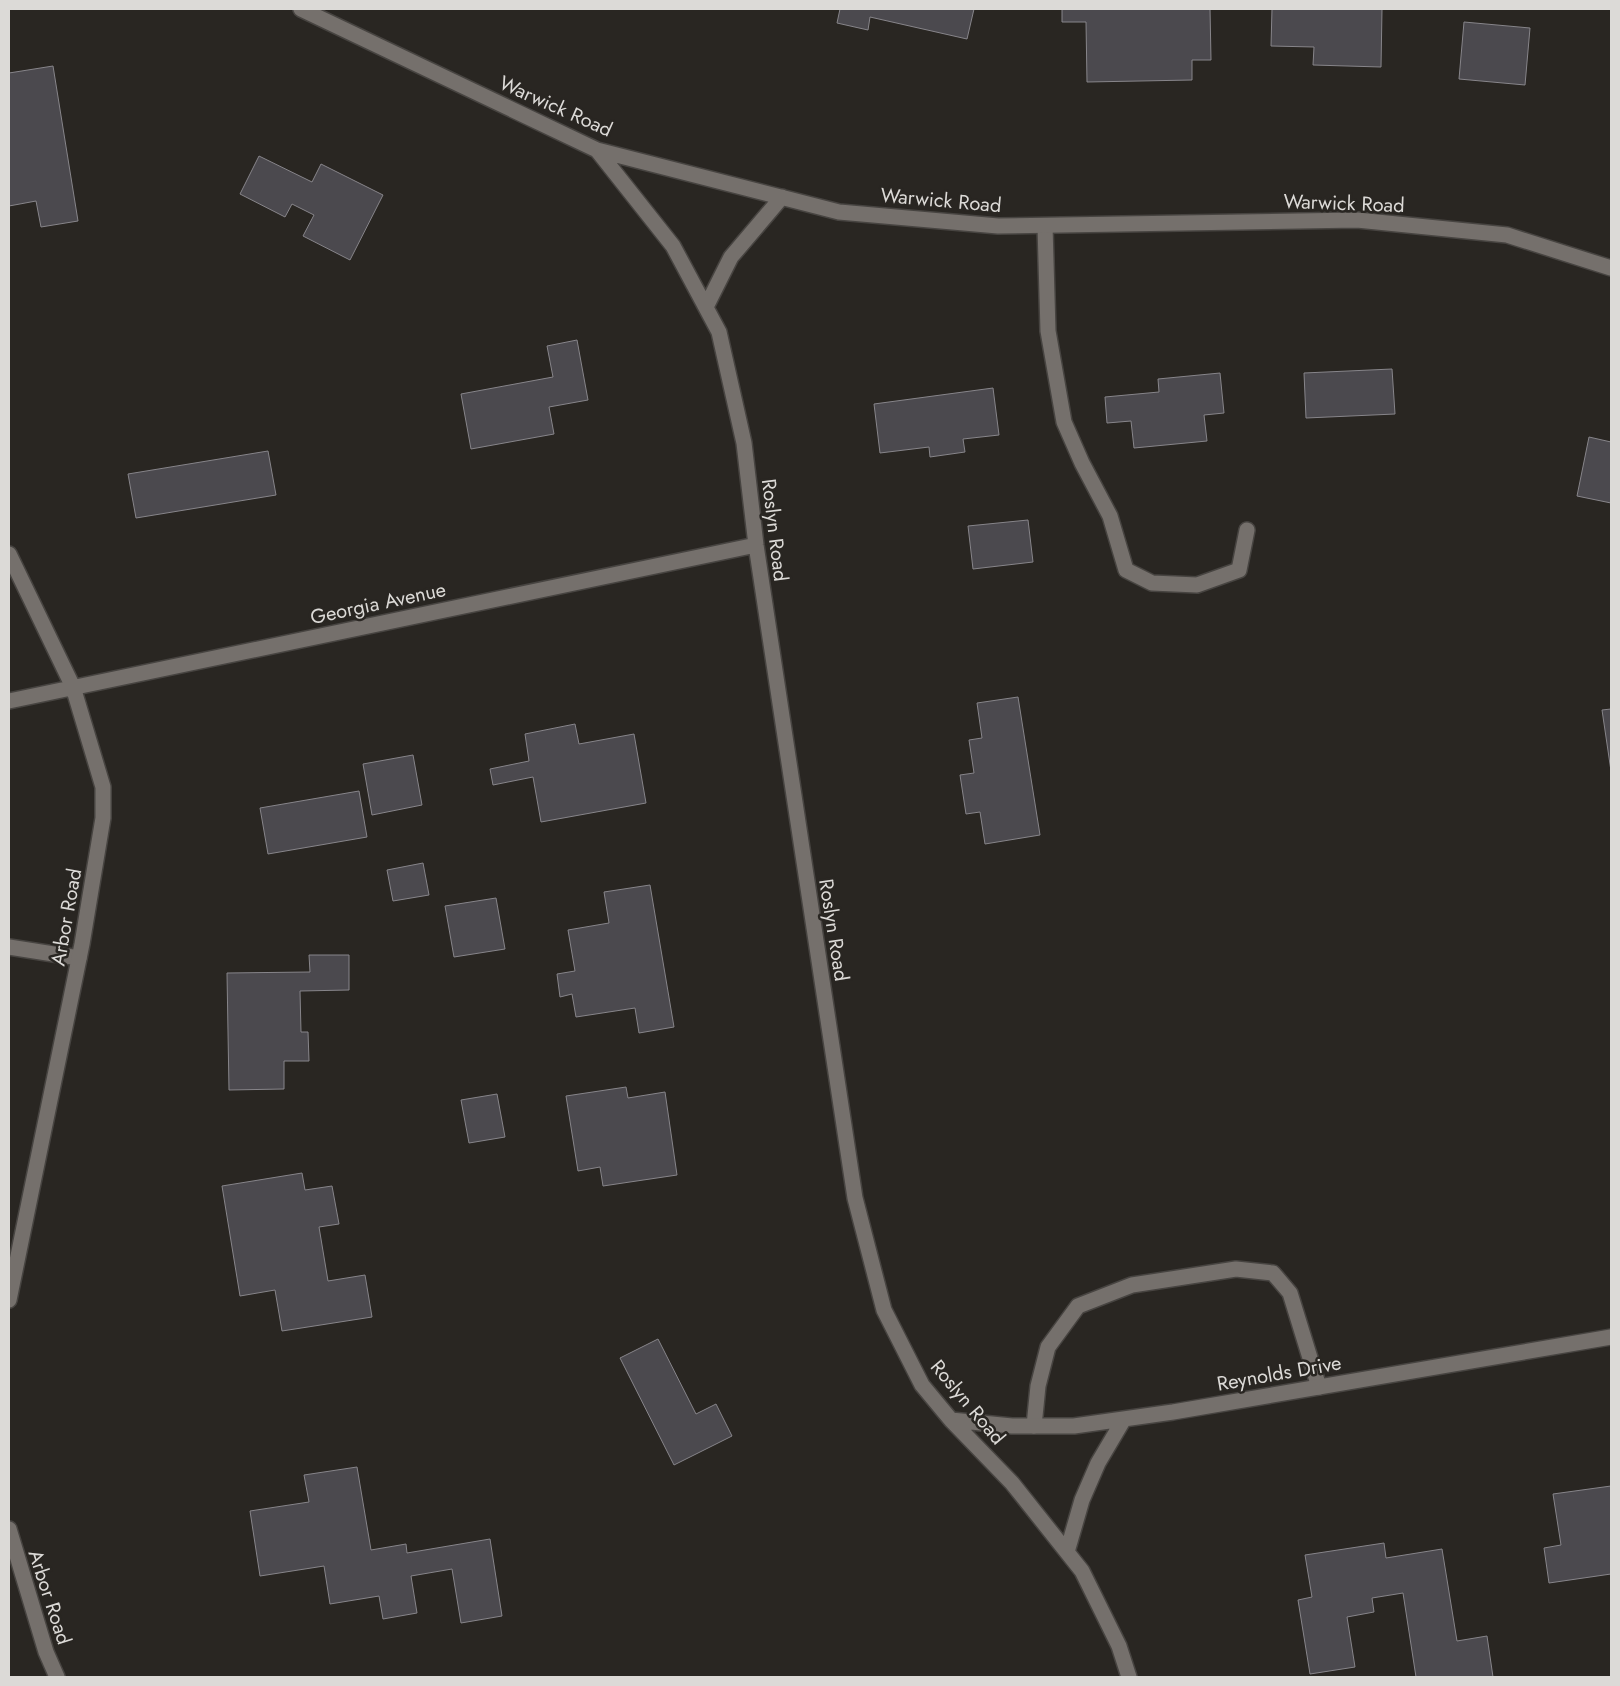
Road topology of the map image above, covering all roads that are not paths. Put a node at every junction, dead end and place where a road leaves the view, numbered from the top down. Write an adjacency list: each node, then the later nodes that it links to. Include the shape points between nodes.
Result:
1 (301, 9): 2 (street, Warwick Road)
2 (597, 150): 3 (street, Warwick Road); 6 (street, Roslyn Road, via 673,246)
3 (782, 197): 4 (street, Warwick Road, via 839,212 998,226); 6 (street, via 731,257)
4 (1045, 226): 5 (street, Warwick Road, via 1357,220 1507,235); 7 (street, via 1048,331 1064,422 1110,516 1126,570 1152,583 1197,585 1239,570)
5 (1611, 268)
6 (706, 307): 8 (street, Roslyn Road, via 719,332 744,443)
7 (1247, 530)
8 (756, 545): 10 (street, Georgia Avenue); 18 (street, Roslyn Road, via 855,1198 884,1310 922,1385)
9 (9, 554): 10 (street, Arbor Road)
10 (73, 687): 11 (street, Georgia Avenue); 13 (street, Arbor Road, via 103,787 103,818)
11 (9, 702)
12 (9, 947): 13 (street)
13 (79, 958): 14 (street, Arbor Road)
14 (9, 1300)
15 (1611, 1337): 16 (street, Reynolds Drive)
16 (1318, 1387): 17 (street, Reynolds Drive); 19 (street, via 1290,1293 1273,1273 1236,1269 1132,1285 1078,1306 1048,1347 1038,1386)
17 (1124, 1419): 19 (street, Reynolds Drive, via 1074,1426); 21 (street, via 1098,1463 1082,1500)
18 (951, 1420): 19 (street, Reynolds Drive); 21 (street, Roslyn Road, via 1012,1483)
19 (1034, 1426)
20 (9, 1529): 22 (street, Arbor Road, via 46,1652)
21 (1067, 1552): 23 (street, Roslyn Road, via 1082,1571 1115,1637)
22 (57, 1677)
23 (1129, 1677)

